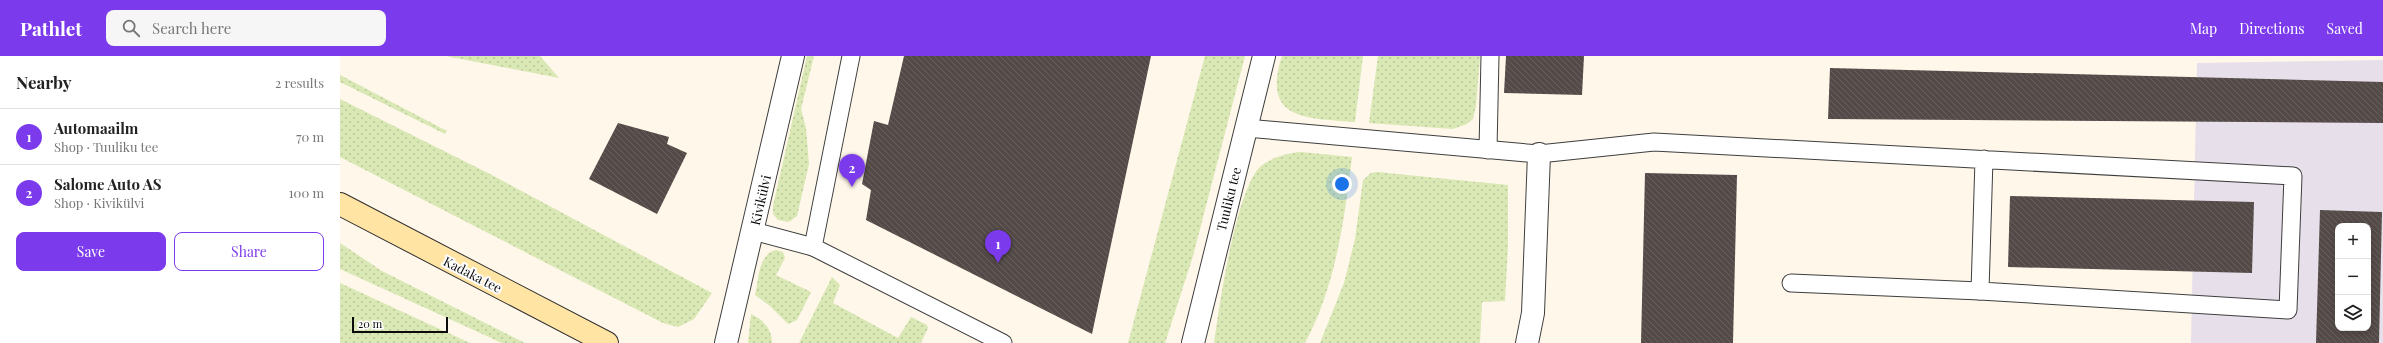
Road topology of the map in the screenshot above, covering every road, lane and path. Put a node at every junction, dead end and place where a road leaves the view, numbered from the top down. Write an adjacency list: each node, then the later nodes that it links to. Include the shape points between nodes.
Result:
1 (793, 56): 10 (street, Kivikülvi)
2 (851, 56): 11 (lane)
3 (1264, 56): 5 (street, Tuuliku tee)
4 (1490, 56): 6 (lane)
5 (1246, 128): 6 (lane); 17 (street, Tuuliku tee)
6 (1488, 150): 7 (lane)
7 (1539, 154): 8 (lane, via 1654,142); 18 (street, via 1533,313)
8 (1984, 159): 13 (lane); 13 (lane, via 2293,176 2288,310)
9 (340, 204): 14 (main road, Kadaka tee)
10 (753, 231): 11 (lane); 15 (street, Kivikülvi)
11 (813, 248): 16 (lane)
12 (1791, 283): 13 (lane)
13 (1980, 290)
14 (607, 343)
15 (726, 343)
16 (1004, 343)
17 (1193, 343)
18 (1527, 343)

